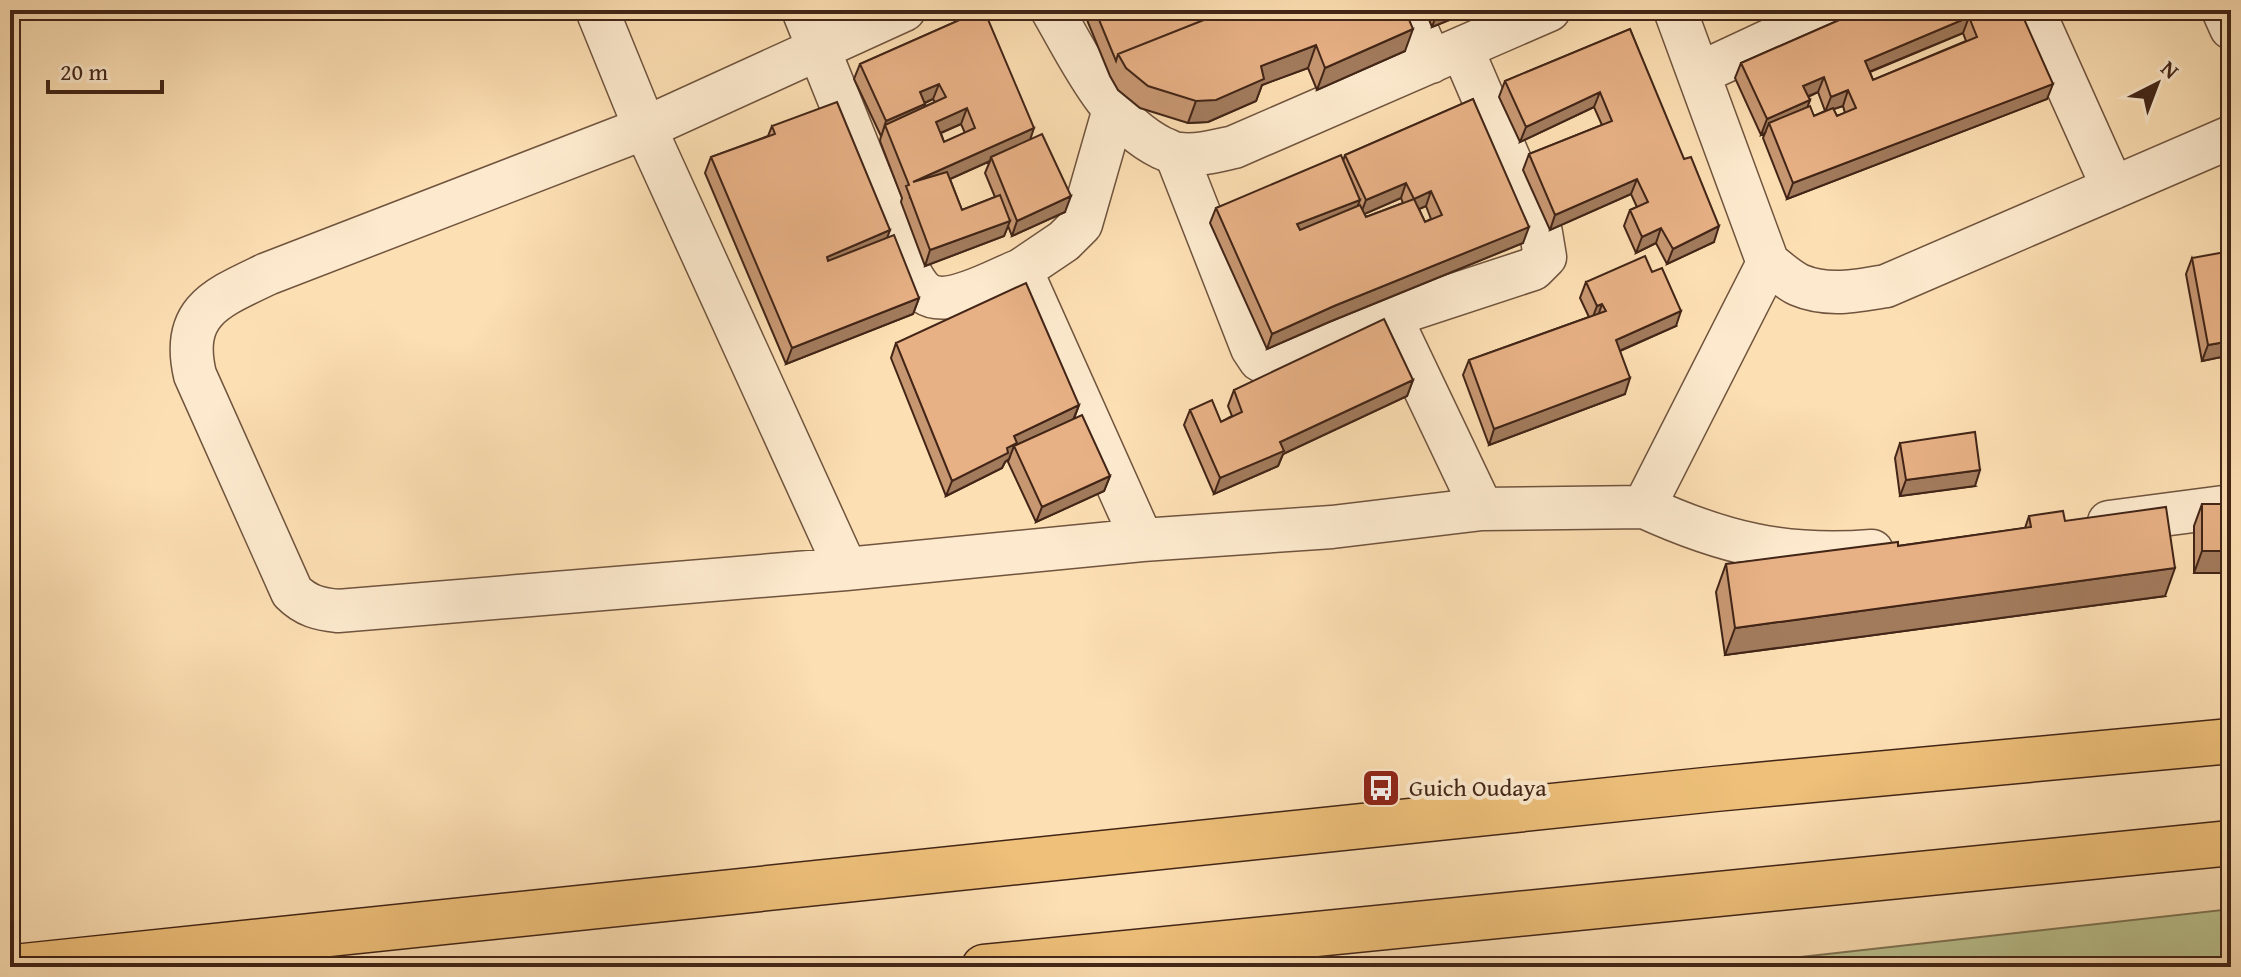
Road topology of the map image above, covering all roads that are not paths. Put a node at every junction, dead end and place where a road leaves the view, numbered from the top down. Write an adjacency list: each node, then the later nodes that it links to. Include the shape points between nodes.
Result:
1 (597, 10): 16 (street)
2 (803, 10): 12 (street)
3 (904, 10): 12 (street)
4 (1052, 10): 15 (street)
5 (1408, 10): 13 (street)
6 (1549, 10): 13 (street)
7 (1675, 10): 14 (street)
8 (1835, 10): 14 (street)
9 (2033, 10): 19 (street)
10 (2223, 10): 11 (street)
11 (2231, 28)
12 (819, 49): 16 (street); 21 (street, via 904,261 925,293 951,298)
13 (1446, 55): 18 (street, via 1234,147); 22 (street, via 1541,233 1545,257 1533,269)
14 (1700, 73): 20 (street)
15 (1114, 109): 18 (street, via 1135,131); 21 (street, via 1081,224)
16 (645, 128): 29 (street); 29 (street, via 267,274 227,293 202,313 191,333 195,375 283,577 303,603 338,611)
17 (2231, 137): 19 (street)
18 (1176, 154): 22 (street, via 1260,360 1276,368)
19 (2113, 188): 20 (street, via 1886,286 1825,292 1798,284)
20 (1768, 263): 24 (street)
21 (1021, 270): 27 (street)
22 (1390, 316): 25 (street)
23 (2231, 506): 26 (street)
24 (1644, 507): 25 (street); 28 (street, via 1689,528 1784,552)
25 (1482, 509): 27 (street, via 1332,527)
26 (2074, 526)
27 (1142, 540): 29 (street)
28 (1916, 547)
29 (846, 569)
30 (2231, 741): 32 (main road, via 1715,789)
31 (2231, 843): 33 (main road)
32 (14, 967)
33 (984, 967)

